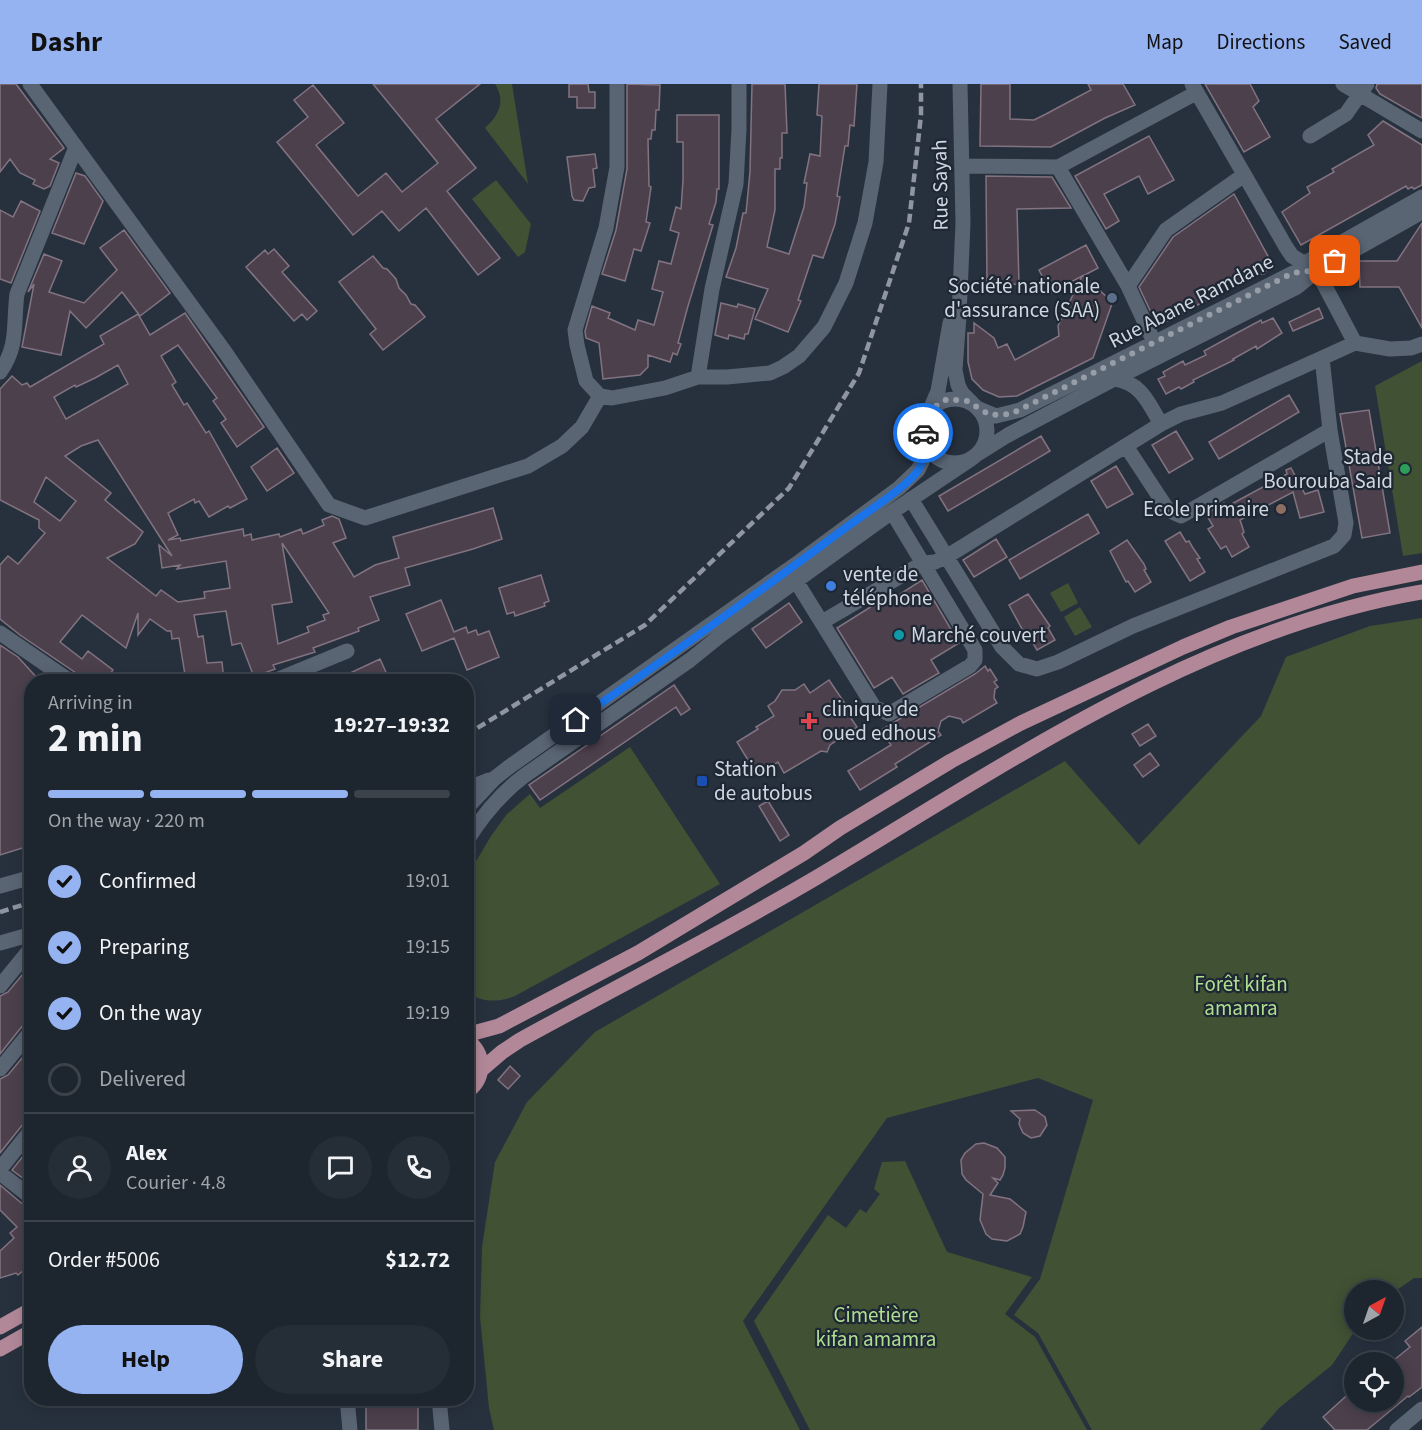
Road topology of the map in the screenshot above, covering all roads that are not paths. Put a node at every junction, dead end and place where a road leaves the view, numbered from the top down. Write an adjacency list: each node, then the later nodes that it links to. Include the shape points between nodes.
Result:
1 (30, 84): 11 (street)
2 (617, 84): 31 (street, via 617,168 606,228 575,330 586,381)
3 (739, 84): 28 (street, via 736,184 712,289)
4 (880, 84): 28 (street, via 876,162 865,223 846,283 824,327 799,356 770,373)
5 (960, 84): 12 (street, Rue Sayah)
6 (1343, 84): 8 (street)
7 (1194, 88): 13 (street); 14 (street)
8 (1363, 89): 9 (street); 10 (street, via 1346,114)
9 (1422, 131)
10 (1310, 136)
11 (76, 147): 21 (street, via 16,294); 31 (street, via 225,352 330,506 365,518 528,465 562,446 582,427)
12 (962, 166): 13 (street); 18 (street, Rue Sayah)
13 (1058, 167): 19 (street)
14 (1244, 176): 17 (street); 19 (street, via 1166,230)
15 (1422, 196): 17 (street)
16 (1422, 212): 17 (street, Rue Abane Ramdane)
17 (1301, 266): 22 (street, Rue Abane Ramdane); 23 (street); 26 (street, via 1297,287)
18 (959, 285): 32 (street, Rue Sayah, via 955,370 962,393); 33 (street, Rue Sayah, via 936,398)
19 (1128, 286): 22 (street)
20 (0, 300): 21 (street)
21 (15, 308): 27 (street, via 12,353)
22 (1154, 342): 32 (street, Rue Abane Ramdane, via 1020,411 990,415)
23 (1355, 343): 24 (street, via 1390,349); 25 (street)
24 (1422, 344)
25 (1322, 358): 34 (street, via 1222,403); 35 (street)
26 (1147, 363): 29 (street); 30 (street, via 1142,376)
27 (0, 372)
28 (698, 377): 31 (street, via 619,398)
29 (1114, 379): 30 (street, via 1125,380); 38 (street)
30 (1143, 393): 34 (street)
31 (600, 396)
32 (976, 407): 33 (street, via 954,399); 38 (street, via 986,422 987,436)
33 (930, 410): 36 (street, via 922,428)
34 (1161, 424): 37 (street)
35 (1330, 430): 37 (street, via 1180,516 1168,510); 41 (street, via 1346,523 1344,535 1334,546 1037,669 1019,664 1002,647)
36 (924, 441): 38 (street, via 931,453 943,461 957,463); 51 (street, via 918,470 899,488)
37 (1126, 446): 41 (street)
38 (974, 457): 39 (street)
39 (911, 499): 40 (street); 41 (street)
40 (892, 512): 42 (street); 44 (street)
41 (946, 557): 42 (street)
42 (923, 562): 46 (street); 46 (street, via 975,650 970,666 889,714 874,707)
43 (1422, 572): 62 (main road, via 1353,586 1231,627 1019,724 951,761 639,953 499,1026)
44 (796, 581): 46 (street); 55 (street, via 508,788)
45 (1422, 592): 66 (main road, via 1353,606 1233,646 1082,718 761,910 520,1040)
46 (822, 622)
47 (0, 633): 49 (street)
48 (347, 651): 50 (street)
49 (60, 674)
50 (291, 674)
51 (495, 778): 52 (street); 53 (street); 54 (street)
52 (474, 786)
53 (474, 793)
54 (474, 800)
55 (474, 830)
56 (24, 879): 57 (street)
57 (0, 886)
58 (24, 936): 59 (street)
59 (0, 943)
60 (24, 957): 61 (street)
61 (0, 986)
62 (474, 1033)
63 (24, 1040): 65 (street)
64 (474, 1047): 66 (main road)
65 (0, 1069)
66 (482, 1070): 67 (main road)
67 (474, 1085)
68 (24, 1140): 69 (street)
69 (0, 1171): 70 (street)
70 (24, 1191)
71 (24, 1314): 72 (main road)
72 (0, 1327)
73 (24, 1336): 74 (main road)
74 (0, 1349)
75 (348, 1406): 78 (street)
76 (440, 1406): 79 (street)
77 (1422, 1409): 80 (street)
78 (350, 1430)
79 (442, 1430)
80 (1397, 1430)

